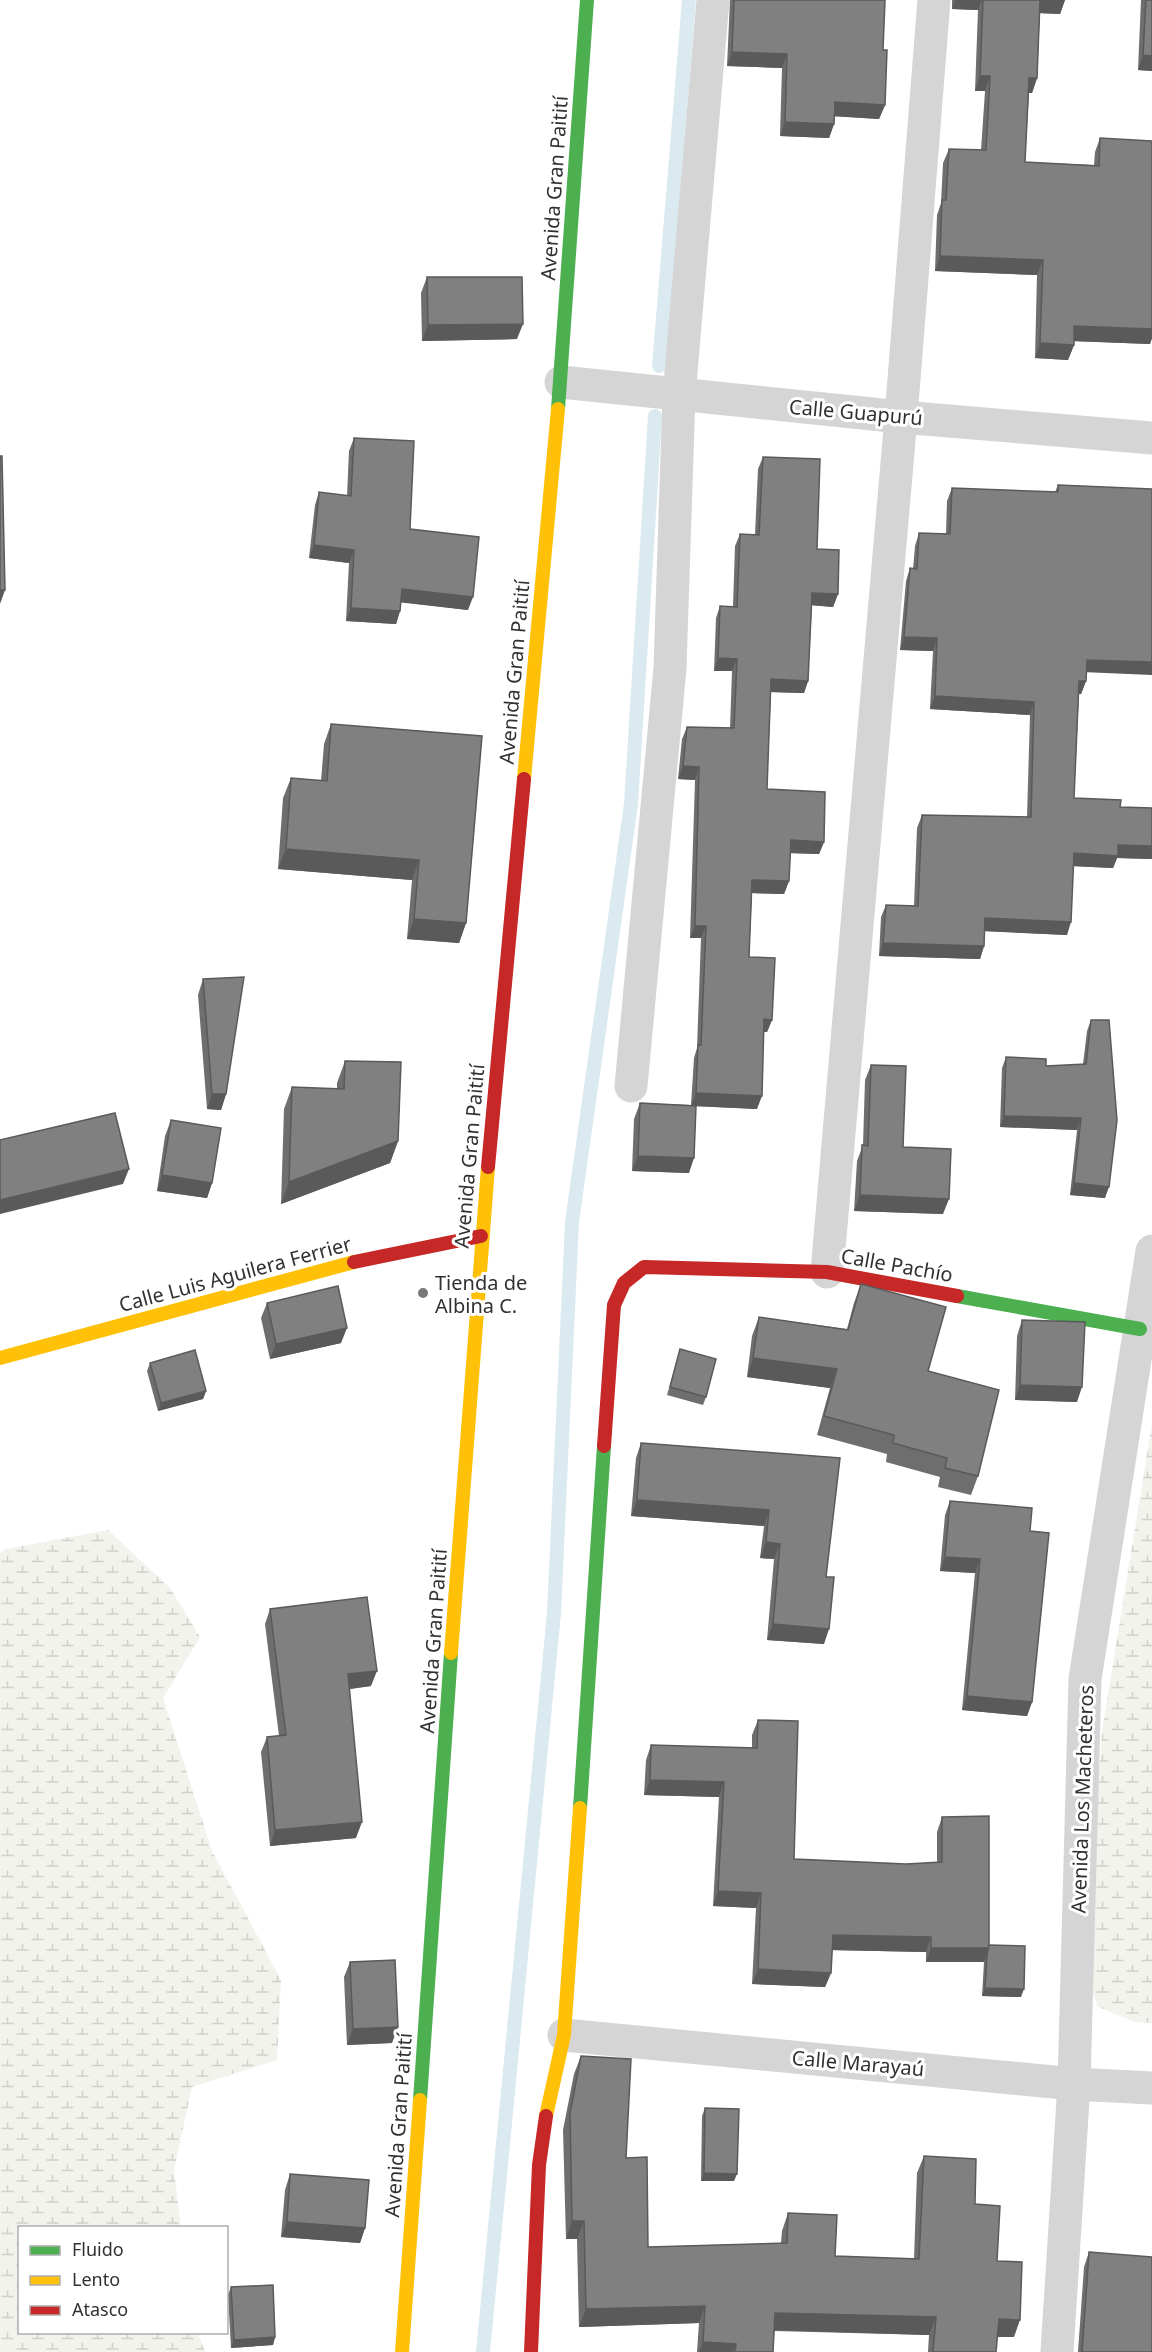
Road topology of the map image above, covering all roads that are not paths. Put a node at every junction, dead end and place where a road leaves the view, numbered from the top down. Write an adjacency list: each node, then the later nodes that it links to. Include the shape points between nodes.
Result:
1 (587, 0): 4 (main road, Avenida Gran Paitití)
2 (713, 0): 5 (street)
3 (934, 0): 6 (street)
4 (561, 382): 5 (street, Calle Guapurú); 9 (main road, Avenida Gran Paitití)
5 (679, 395): 6 (street, Calle Guapurú); 8 (street, via 670,668)
6 (901, 417): 7 (street, Calle Guapurú); 11 (street)
7 (1152, 438)
8 (632, 1086)
9 (481, 1236): 13 (main road, Calle Luis Aguilera Ferrier, via 332,1267); 17 (main road, Avenida Gran Paitití)
10 (1152, 1251): 12 (street, Avenida Los Macheteros)
11 (827, 1272): 12 (main road, Calle Pachío); 14 (main road, Calle Pachío, via 644,1267 624,1283 614,1305)
12 (1140, 1329): 15 (street, Avenida Los Macheteros, via 1085,1679)
13 (0, 1358)
14 (564, 2035): 15 (street, Calle Marayaú); 18 (main road, via 538,2165)
15 (1074, 2084): 16 (street, Calle Marayaú); 19 (street, Avenida Los Macheteros)
16 (1152, 2088)
17 (402, 2352)
18 (531, 2352)
19 (1057, 2352)

